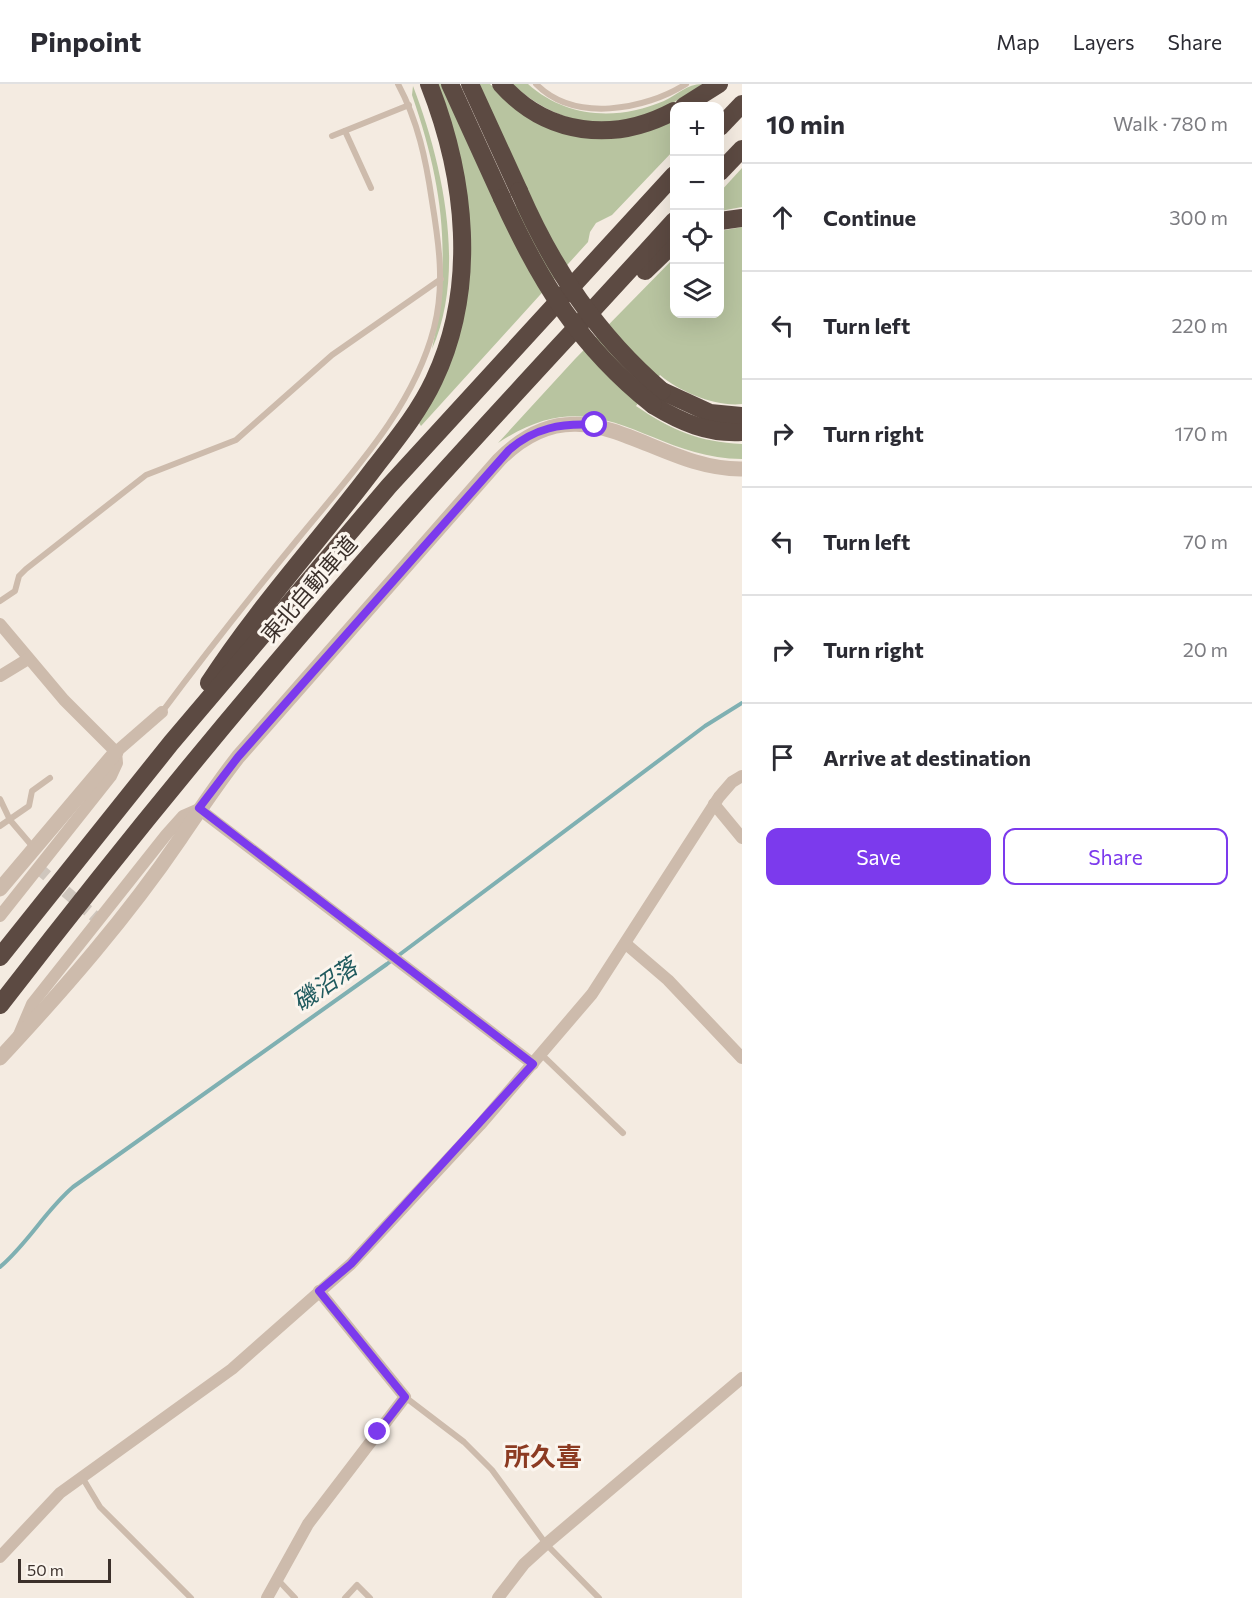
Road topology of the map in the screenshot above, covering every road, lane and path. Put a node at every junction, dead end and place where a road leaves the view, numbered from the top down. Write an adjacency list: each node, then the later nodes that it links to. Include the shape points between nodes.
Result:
1 (398, 84): 11 (lane)
2 (429, 84): 36 (highway, via 450,145 462,248 459,304 445,354 407,425 231,649)
3 (450, 84): 20 (highway)
4 (470, 84): 20 (highway)
5 (501, 84): 12 (highway, via 543,117 582,130 622,131)
6 (536, 84): 7 (lane, via 574,104 609,109 647,104)
7 (686, 84)
8 (719, 84): 9 (highway)
9 (690, 102)
10 (742, 104): 13 (highway)
11 (409, 105): 14 (lane); 25 (lane, via 422,145)
12 (670, 113)
13 (724, 123)
14 (345, 131): 15 (lane); 19 (lane)
15 (332, 136)
16 (742, 149): 17 (highway)
17 (724, 168)
18 (670, 180): 36 (highway, 東北自動車道, via 389,486)
19 (371, 188)
20 (510, 195): 26 (highway, bridge, via 542,279 591,348 618,378)
21 (742, 218): 22 (highway)
22 (724, 220)
23 (670, 226): 30 (highway, 東北自動車道)
24 (670, 247): 30 (highway, via 469,460)
25 (441, 279): 31 (lane, via 332,355 236,440 146,475 26,569 19,576 15,591); 35 (lane, via 434,329 424,359 387,427)
26 (657, 398): 27 (highway, via 710,413); 28 (highway, via 689,424 715,432)
27 (742, 416)
28 (742, 432)
29 (742, 469): 42 (street, via 679,459 633,436 595,425 555,426 523,438 499,460 266,724)
30 (414, 504): 51 (highway, 東北自動車道, via 238,708)
31 (0, 601)
32 (0, 624): 33 (street)
33 (28, 659): 34 (street); 37 (street)
34 (0, 676)
35 (162, 712): 37 (street)
36 (171, 743): 50 (highway, 東北自動車道)
37 (116, 752): 46 (street); 48 (street, via 117,763 111,777)
38 (742, 776): 41 (street)
39 (50, 778): 43 (lane, via 32,791 29,806)
40 (0, 799): 43 (lane)
41 (714, 804): 45 (street); 49 (street)
42 (199, 808): 53 (street, via 95,950); 55 (street)
43 (10, 820): 44 (lane); 46 (lane)
44 (0, 826)
45 (742, 838)
46 (33, 847): 47 (street)
47 (0, 890)
48 (0, 916)
49 (626, 944): 52 (street, via 592,994); 54 (street, via 668,980)
50 (0, 957)
51 (0, 1005)
52 (542, 1054): 55 (street); 56 (lane)
53 (0, 1058)
54 (742, 1058)
55 (533, 1064): 57 (street, via 351,1264)
56 (624, 1133)
57 (319, 1291): 59 (street); 60 (street, via 232,1369)
58 (742, 1378): 61 (street)
59 (405, 1397): 61 (lane, via 465,1442 492,1470); 63 (street, via 314,1516)
60 (82, 1477): 62 (street, via 51,1500); 64 (lane, via 100,1507)
61 (546, 1544): 69 (street, via 524,1564); 70 (lane)
62 (0, 1557)
63 (278, 1580): 65 (street); 66 (lane)
64 (191, 1598)
65 (267, 1598)
66 (296, 1598)
67 (345, 1598): 68 (lane, via 357,1585)
68 (370, 1598)
69 (498, 1598)
70 (599, 1598)

